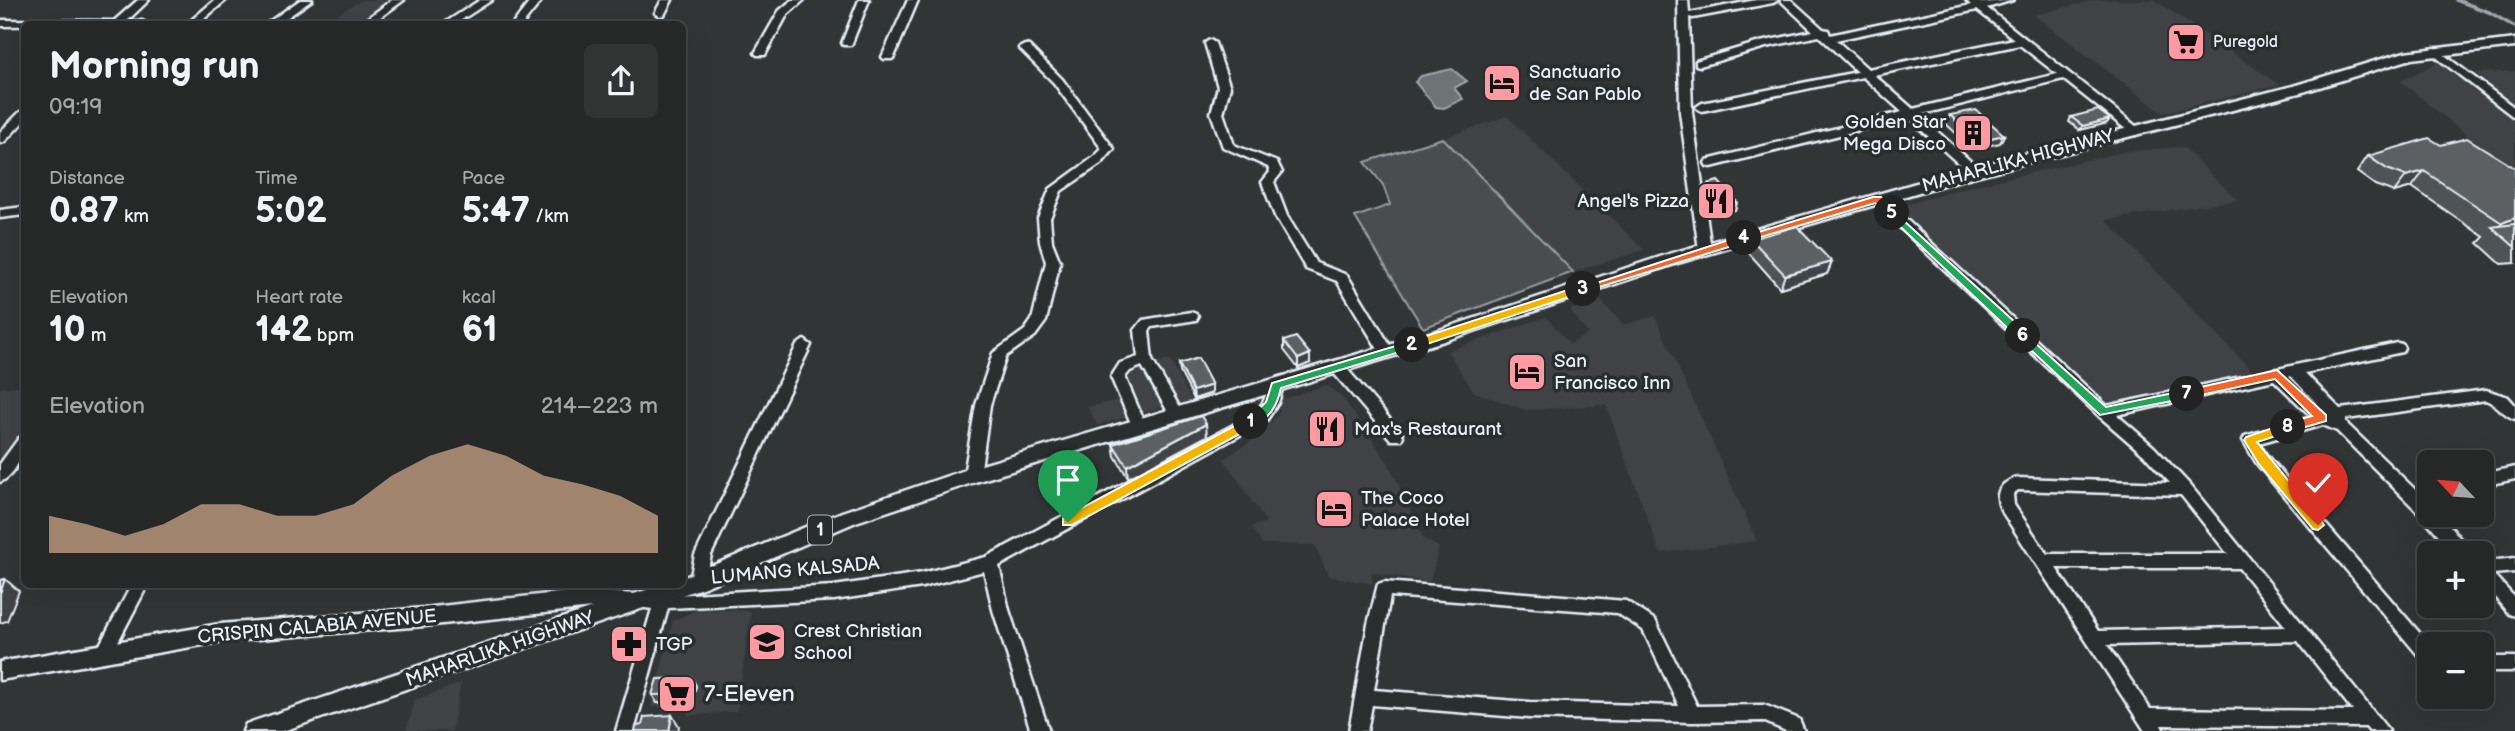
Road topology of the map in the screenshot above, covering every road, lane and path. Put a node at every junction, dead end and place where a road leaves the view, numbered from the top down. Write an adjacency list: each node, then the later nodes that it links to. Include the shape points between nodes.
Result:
1 (145, 0): 19 (street)
2 (221, 0): 20 (street)
3 (307, 0): 21 (street)
4 (399, 0): 22 (street)
5 (487, 0): 23 (street)
6 (537, 0): 24 (street)
7 (667, 0): 17 (street)
8 (799, 0): 34 (street, via 783,13)
9 (864, 0): 29 (street)
10 (913, 0): 35 (street)
11 (1683, 0): 50 (street, via 1686,112)
12 (1773, 0): 18 (street)
13 (1785, 0): 27 (street)
14 (1796, 0): 27 (street)
15 (2008, 0): 16 (street)
16 (1975, 3): 27 (street); 28 (street)
17 (660, 13)
18 (1693, 15)
19 (121, 21)
20 (196, 21)
21 (276, 21)
22 (369, 21)
23 (452, 21)
24 (520, 21)
25 (0, 23): 26 (street)
26 (21, 23)
27 (1828, 35): 36 (street, via 1765,44); 37 (street)
28 (2022, 41): 37 (street); 38 (street)
29 (847, 43)
30 (1210, 43): 54 (street, via 1224,87 1217,113 1229,147 1273,165 1276,172 1268,182 1273,201 1304,256 1311,266 1342,278)
31 (2514, 43): 33 (main road, MAHARLIKA HIGHWAY / 1)
32 (1025, 48): 69 (street, via 1058,81 1108,149 1056,188 1044,218 1053,262 1039,321 1030,333 1000,353 983,405)
33 (2435, 51): 41 (street); 43 (main road, MAHARLIKA HIGHWAY / 1)
34 (761, 53)
35 (888, 57)
36 (1700, 63)
37 (1871, 73): 39 (street); 40 (street)
38 (2065, 75): 40 (street); 43 (street)
39 (1702, 107)
40 (1914, 111): 45 (street); 46 (street)
41 (2515, 114)
42 (21, 118): 44 (street)
43 (2136, 131): 46 (main road, MAHARLIKA HIGHWAY / 1)
44 (0, 139)
45 (1711, 163)
46 (1979, 170): 47 (main road, MAHARLIKA HIGHWAY / 1)
47 (1877, 199): 50 (main road, MAHARLIKA HIGHWAY / 1); 60 (street)
48 (21, 211): 49 (street)
49 (0, 214)
50 (1706, 250): 54 (main road, MAHARLIKA HIGHWAY / 1)
51 (1191, 317): 55 (street, via 1148,323 1142,330)
52 (804, 345): 83 (street, via 703,555)
53 (2397, 348): 57 (street)
54 (1387, 352): 56 (main road, MAHARLIKA HIGHWAY / 1)
55 (1145, 360): 62 (street); 65 (street, via 1125,367 1118,377)
56 (1337, 367): 59 (main road, MAHARLIKA HIGHWAY / 1); 66 (street)
57 (2294, 371): 58 (street); 64 (street)
58 (2277, 374): 60 (street); 63 (street)
59 (1276, 386): 62 (main road, MAHARLIKA HIGHWAY / 1); 80 (street, LUMANG KALSADA, via 1272,403 1261,417)
60 (2104, 412): 72 (street)
61 (2515, 414): 64 (street, via 2503,401 2486,394)
62 (1177, 415): 65 (main road, MAHARLIKA HIGHWAY / 1)
63 (2322, 418): 64 (street); 93 (street, via 2250,440)
64 (2340, 421): 74 (street)
65 (1139, 426): 69 (main road, MAHARLIKA HIGHWAY / 1)
66 (1396, 436)
67 (21, 446): 70 (street)
68 (2515, 472): 71 (street)
69 (972, 475): 83 (main road, MAHARLIKA HIGHWAY / 1, via 849,517)
70 (0, 476)
71 (2494, 477)
72 (2185, 489): 78 (street, via 2015,484 2006,491 2006,506); 79 (street)
73 (2417, 493): 74 (street)
74 (2413, 494): 75 (street)
75 (2417, 499)
76 (2441, 527): 77 (street)
77 (2454, 541)
78 (2043, 561): 79 (street); 92 (street)
79 (2242, 561): 91 (street)
80 (990, 563): 88 (street, LUMANG KALSADA, via 922,580 834,593); 104 (street)
81 (2515, 565): 82 (street)
82 (2494, 568)
83 (698, 581): 85 (main road, MAHARLIKA HIGHWAY / 1)
84 (2494, 584): 90 (street)
85 (686, 585)
86 (138, 588): 94 (street)
87 (678, 588): 89 (main road, MAHARLIKA HIGHWAY / 1)
88 (662, 601): 89 (street, LUMANG KALSADA); 103 (street)
89 (636, 603): 94 (main road, CRISPIN CALABIA AVENUE, via 583,599 220,634); 102 (main road, MAHARLIKA HIGHWAY / 1)
90 (2515, 609)
91 (2300, 634): 92 (street); 101 (street)
92 (2093, 638): 100 (street)
93 (2417, 642)
94 (103, 654): 97 (main road, CRISPIN CALABIA AVENUE)
95 (2494, 664): 96 (street)
96 (2515, 664)
97 (0, 671)
98 (1366, 697): 99 (street, via 1529,710); 99 (street, via 1384,589 1620,606 1649,625); 105 (street)
99 (1692, 714): 106 (street, via 1765,713 1793,725)
100 (2150, 724): 101 (street)
101 (2374, 725)
102 (254, 731)
103 (625, 731)
104 (1040, 731)
105 (1357, 731)
106 (1795, 731)

